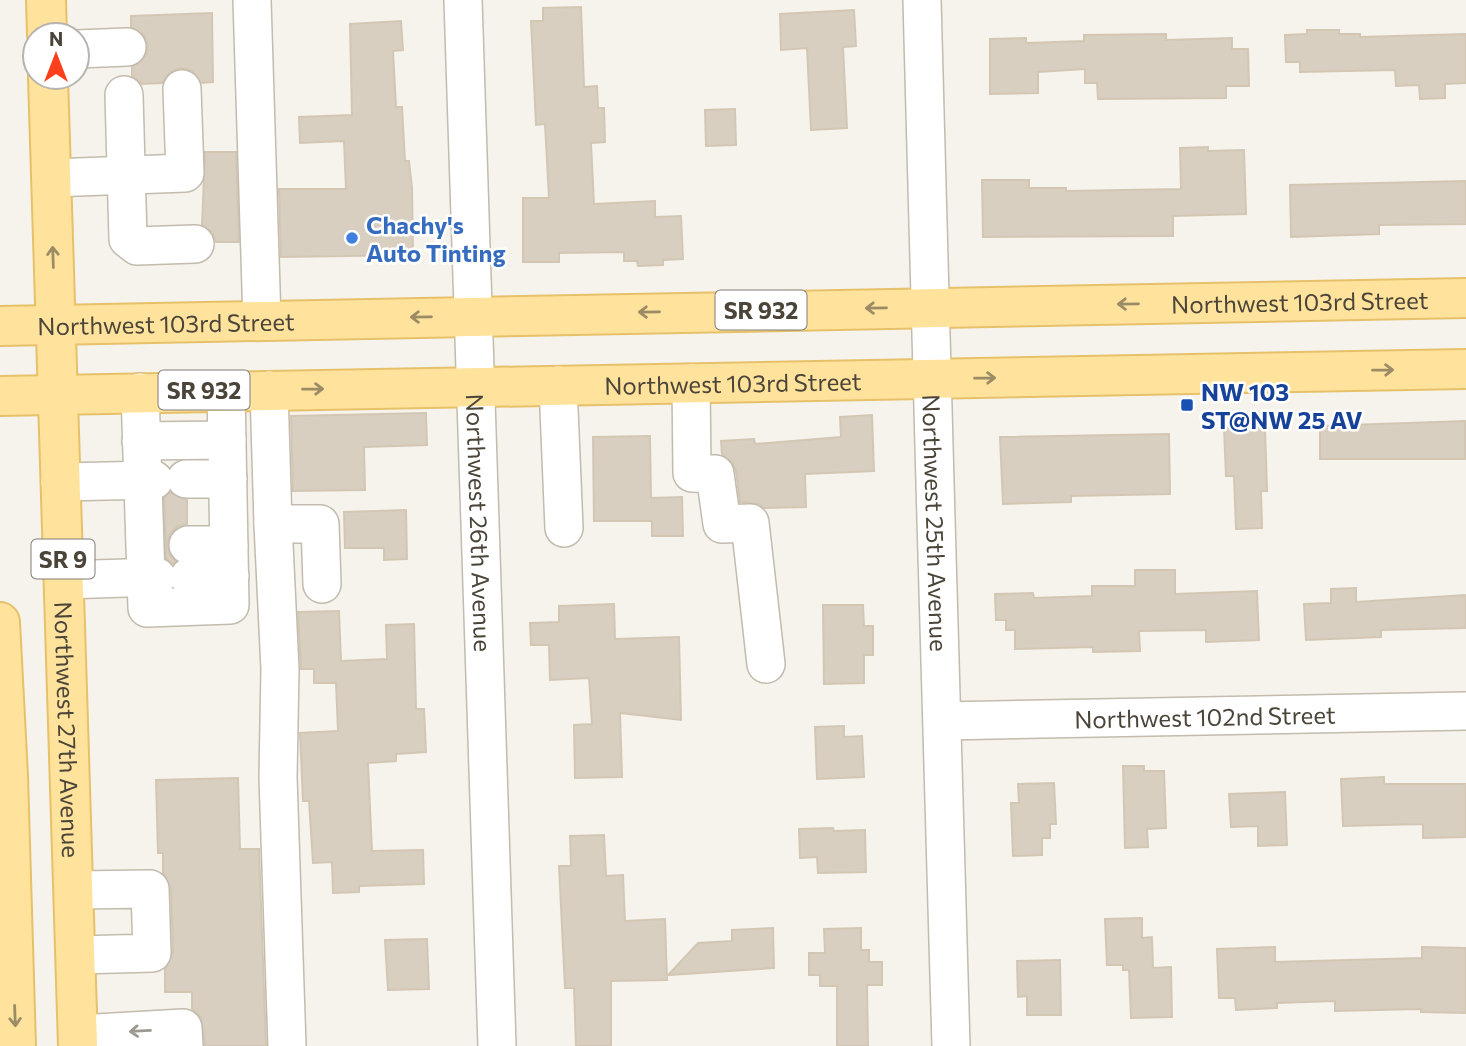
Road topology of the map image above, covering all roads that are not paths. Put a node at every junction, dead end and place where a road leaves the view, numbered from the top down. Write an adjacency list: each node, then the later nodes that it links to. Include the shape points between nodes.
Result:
1 (46, 0): 5 (main road)
2 (252, 0): 17 (street)
3 (463, 0): 16 (street, Northwest 26th Avenue)
4 (922, 0): 15 (street, Northwest 25th Avenue)
5 (47, 21)
6 (127, 47): 7 (street)
7 (91, 48)
8 (182, 89): 11 (street, via 185,173)
9 (48, 91): 12 (main road, Northwest 27th Avenue / SR 9)
10 (124, 95): 11 (street)
11 (126, 175): 12 (street); 13 (street, via 128,239 137,246)
12 (51, 178): 18 (main road, Northwest 27th Avenue / SR 9, one-way to 12)
13 (195, 244)
14 (1466, 299): 15 (main road, Northwest 103rd Street / SR 932, one-way to 15)
15 (928, 307): 16 (main road, Northwest 103rd Street / SR 932, one-way to 16); 21 (street, Northwest 25th Avenue)
16 (473, 316): 17 (main road, Northwest 103rd Street / SR 932, one-way to 17); 24 (street, Northwest 26th Avenue)
17 (262, 321): 18 (main road, Northwest 103rd Street / SR 932)
18 (55, 325): 19 (main road, Northwest 103rd Street / SR 932); 28 (main road, Northwest 27th Avenue / SR 9)
19 (0, 326)
20 (1466, 369): 21 (main road, Northwest 103rd Street / SR 932, one-way to 20)
21 (929, 379): 22 (main road, Northwest 103rd Street / SR 932); 45 (street, Northwest 25th Avenue)
22 (691, 383): 23 (main road, Northwest 103rd Street / SR 932); 43 (street, via 692,473 715,474 722,524 750,523)
23 (558, 385): 24 (main road, Northwest 103rd Street / SR 932); 36 (street)
24 (475, 387): 26 (main road, Northwest 103rd Street / SR 932, one-way to 24); 54 (street, Northwest 26th Avenue)
25 (226, 390): 26 (main road, Northwest 103rd Street / SR 932); 27 (main road, Northwest 103rd Street / SR 932); 30 (street)
26 (270, 390): 35 (street)
27 (140, 392): 28 (main road, Northwest 103rd Street / SR 932); 31 (street)
28 (57, 393): 29 (main road, Northwest 103rd Street / SR 932); 34 (main road, Northwest 27th Avenue / SR 9)
29 (0, 396)
30 (227, 440): 31 (street); 32 (street)
31 (141, 441): 33 (street)
32 (228, 479): 33 (street); 37 (street)
33 (161, 480): 34 (street); 38 (street)
34 (60, 482): 39 (main road, Northwest 27th Avenue / SR 9)
35 (273, 524): 40 (street, via 320,524); 53 (street)
36 (564, 528)
37 (229, 560): 38 (street); 38 (street, via 230,605 147,608)
38 (163, 561): 39 (street)
39 (64, 580): 47 (main road, Northwest 27th Avenue / SR 9)
40 (322, 584)
41 (0, 622): 42 (main road)
42 (0, 630): 46 (main road)
43 (766, 664)
44 (1466, 711): 45 (street, Northwest 102nd Street)
45 (944, 721): 55 (street, Northwest 25th Avenue)
46 (3, 735): 49 (main road)
47 (76, 890): 48 (main road, Northwest 27th Avenue / SR 9); 48 (street, via 150,889 152,940 152,953)
48 (78, 955): 50 (main road, Northwest 27th Avenue / SR 9)
49 (7, 968): 51 (main road, one-way to 51)
50 (78, 1040): 52 (street, one-way to 50, via 183,1028)
51 (16, 1046)
52 (184, 1046)
53 (287, 1046)
54 (497, 1046)
55 (951, 1046)

